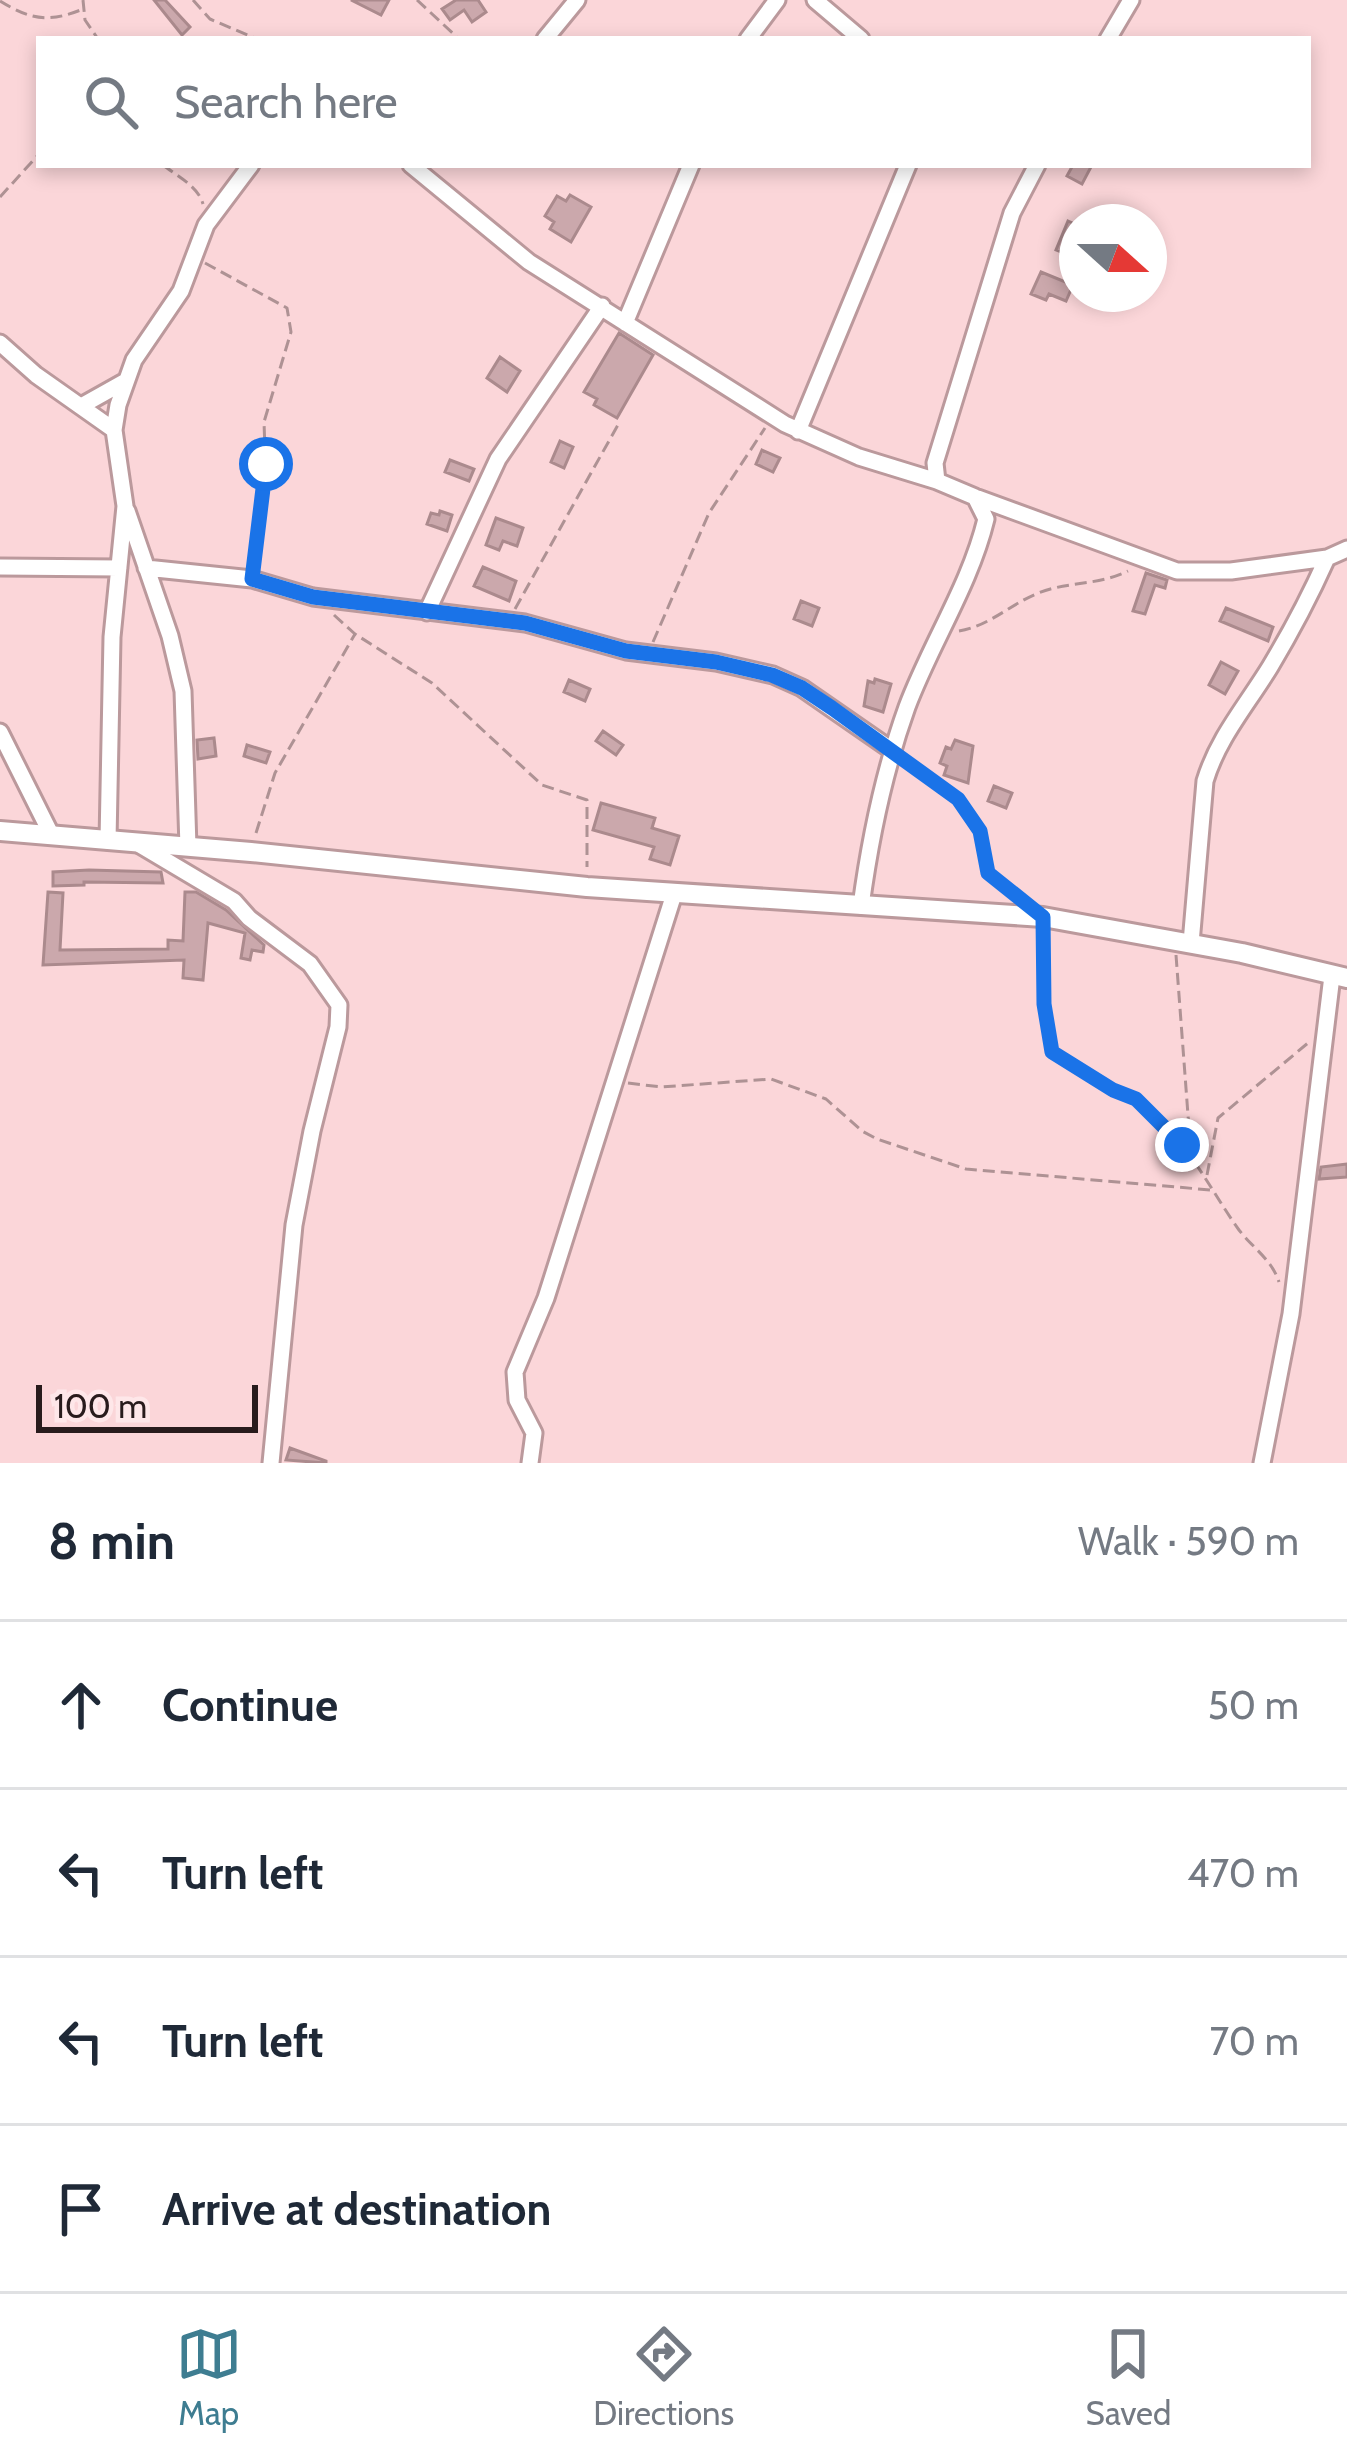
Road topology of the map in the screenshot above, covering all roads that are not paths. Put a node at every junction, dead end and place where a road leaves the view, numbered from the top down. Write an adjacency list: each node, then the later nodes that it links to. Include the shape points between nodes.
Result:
1 (577, 0): 5 (street)
2 (777, 0): 6 (street)
3 (815, 0): 7 (street)
4 (1131, 0): 8 (street)
5 (547, 36)
6 (750, 36)
7 (858, 36)
8 (1110, 36)
9 (249, 168): 19 (street, via 206,225 174,304)
10 (415, 168): 14 (street, via 529,262)
11 (690, 168): 16 (street)
12 (907, 168): 22 (street)
13 (1029, 168): 23 (street, via 935,463)
14 (578, 291): 15 (street); 17 (street)
15 (602, 306): 16 (street); 17 (street)
16 (625, 323): 22 (street)
17 (581, 336): 31 (street, via 498,459)
18 (0, 343): 20 (street)
19 (124, 382): 20 (street); 21 (street)
20 (83, 405): 21 (street)
21 (114, 430): 25 (street)
22 (798, 431): 23 (street)
23 (937, 481): 24 (street)
24 (975, 497): 27 (street, via 1145,562 1198,573); 33 (street, via 986,519)
25 (125, 506): 29 (street); 30 (street)
26 (1347, 549): 27 (street)
27 (1328, 558): 41 (street, via 1210,762)
28 (0, 567): 29 (street)
29 (118, 568): 36 (street)
30 (146, 568): 31 (street); 38 (street, via 183,691)
31 (427, 612): 33 (street, via 772,675)
32 (0, 732): 35 (street)
33 (893, 751): 40 (street)
34 (0, 831): 35 (street)
35 (52, 836): 36 (street)
36 (108, 841): 37 (street)
37 (137, 843): 38 (street); 43 (street, via 234,901 310,964 339,1005 294,1225)
38 (188, 847): 39 (street)
39 (674, 894): 40 (street); 44 (street, via 546,1298 515,1372 517,1400 534,1433)
40 (861, 906): 41 (street, via 1043,917)
41 (1183, 942): 42 (street)
42 (1340, 977): 45 (street, via 1324,1034 1291,1314)
43 (271, 1463)
44 (530, 1463)
45 (1262, 1463)

